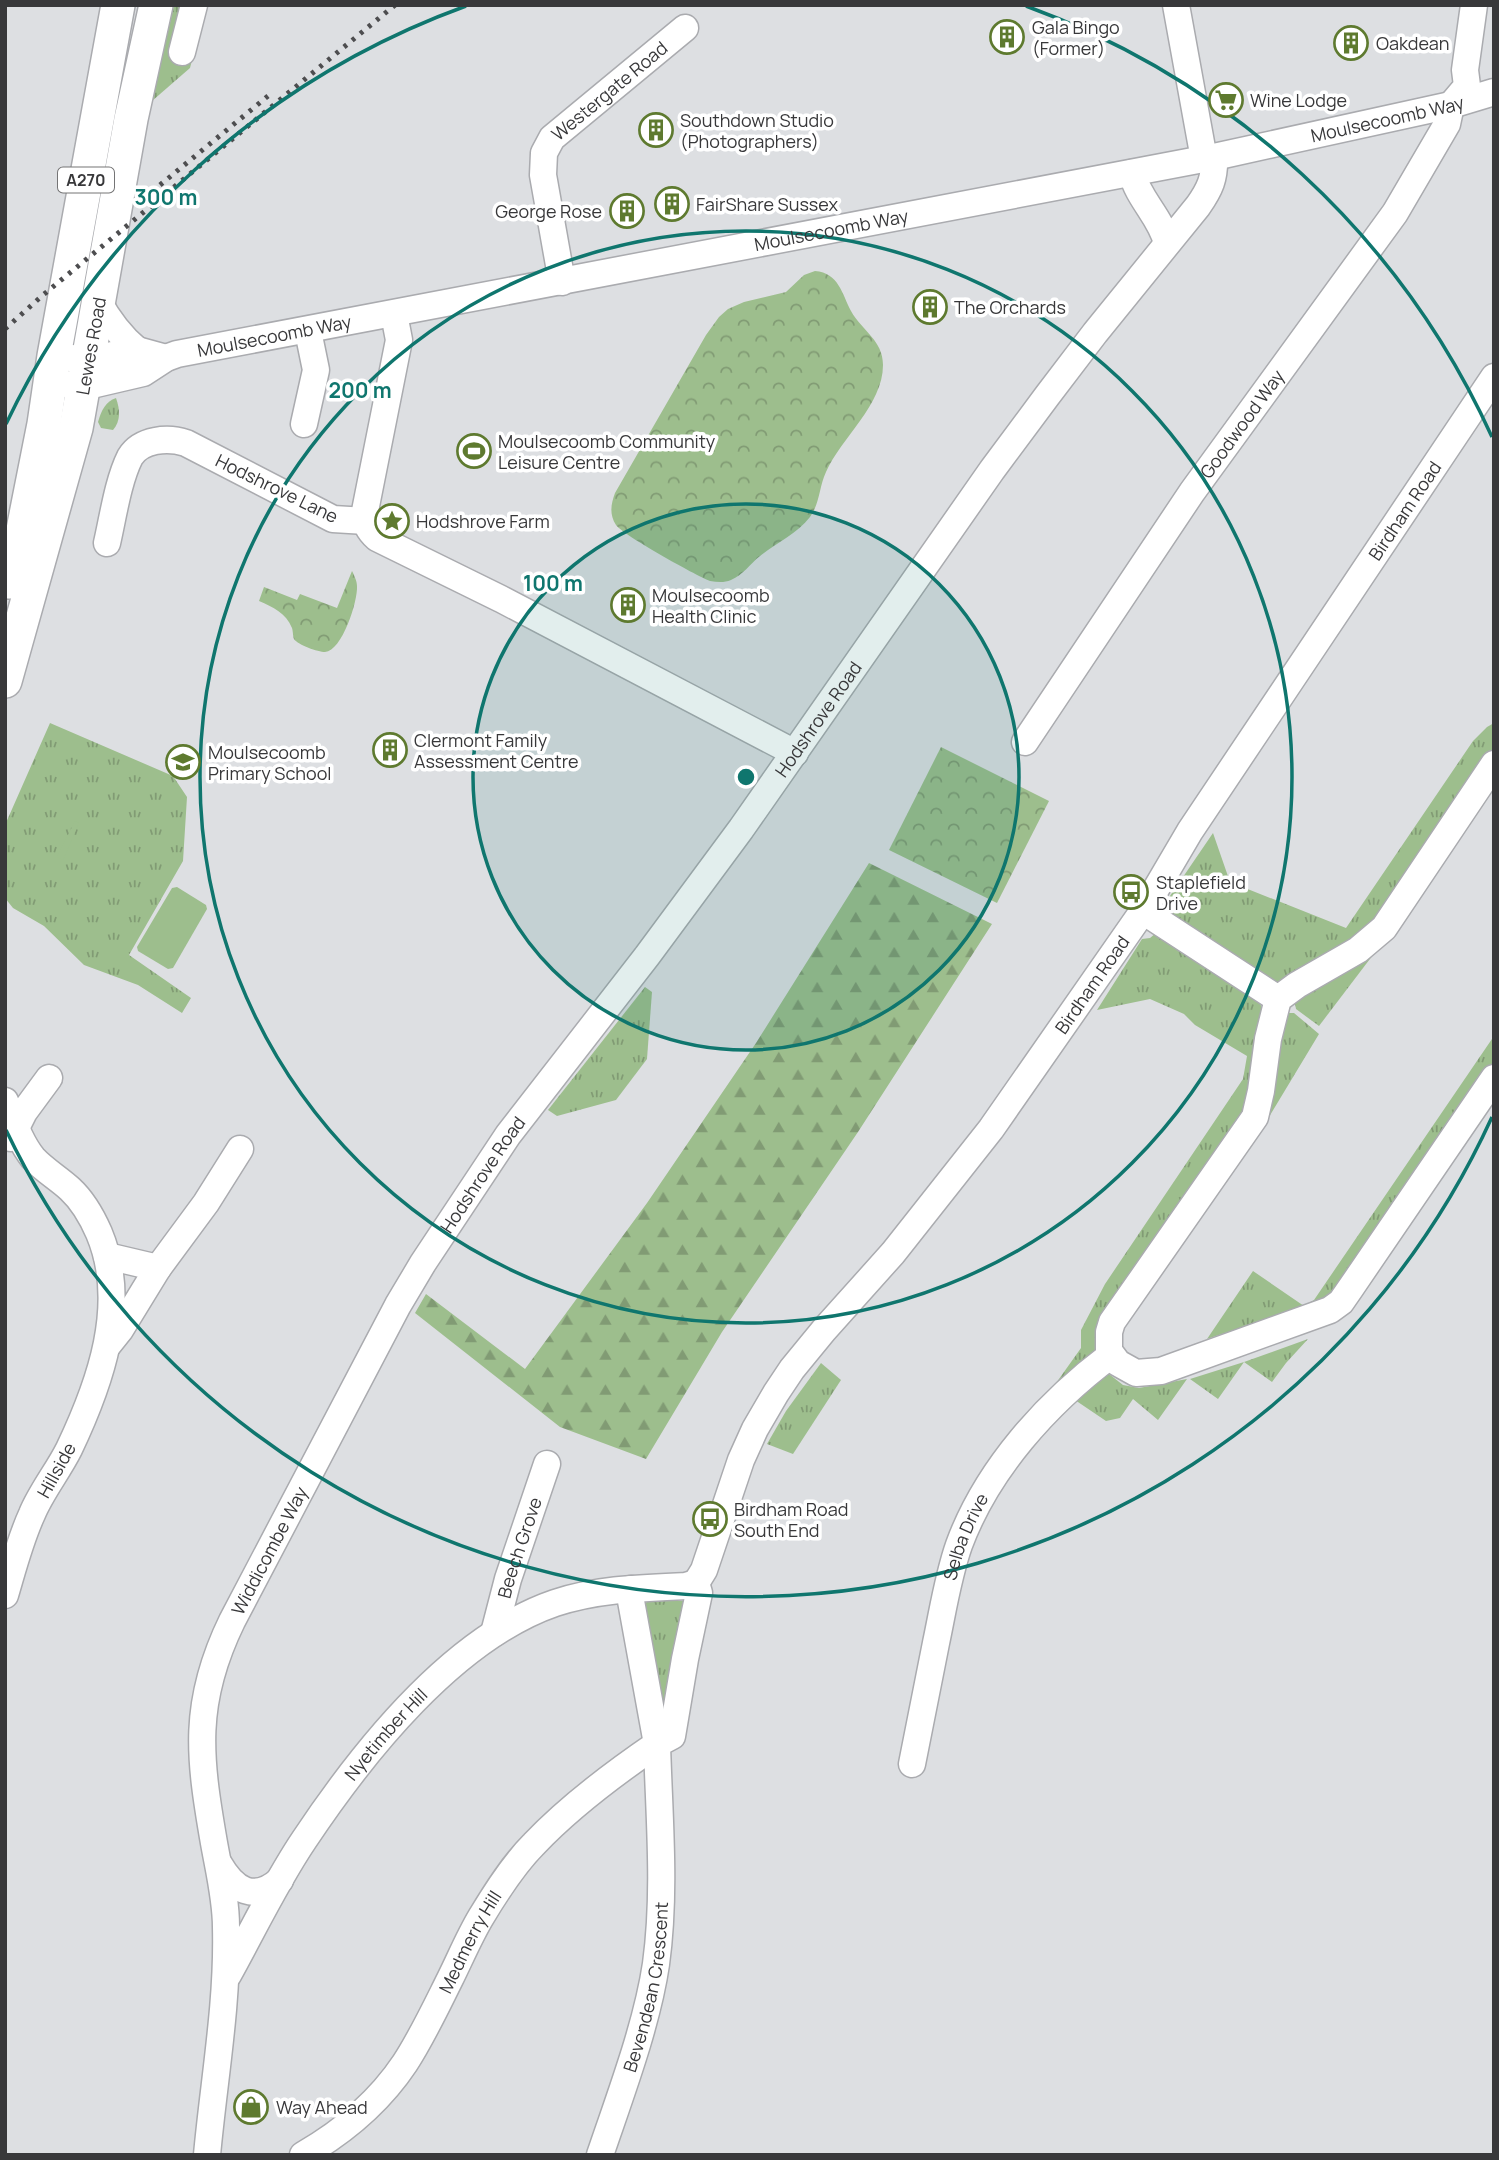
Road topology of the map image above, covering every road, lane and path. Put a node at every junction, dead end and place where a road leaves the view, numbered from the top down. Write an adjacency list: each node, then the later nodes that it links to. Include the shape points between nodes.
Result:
1 (118, 5): 19 (main road, Lewes Road / A270)
2 (156, 5): 14 (main road, Lewes Road / A270)
3 (194, 5): 7 (street)
4 (1176, 5): 10 (street, via 1187,75)
5 (1474, 5): 9 (street, Goodwood Way, via 1467,86)
6 (685, 28): 13 (street, Westergate Road, via 547,145 543,174)
7 (182, 52)
8 (1494, 92): 9 (street, Moulsecoomb Way)
9 (1451, 105): 10 (street, Moulsecoomb Way); 26 (street, Goodwood Way, via 1447,124 1395,213 1192,492)
10 (1209, 158): 11 (street, Moulsecoomb Way); 12 (street, Hodshrove Road, via 1212,185)
11 (1132, 173): 12 (street); 13 (street, Moulsecoomb Way)
12 (1167, 243): 27 (street, Hodshrove Road, via 992,470)
13 (562, 282): 15 (street, Moulsecoomb Way)
14 (98, 301): 17 (street, via 122,337); 19 (main road, Lewes Road / A270)
15 (394, 314): 16 (street, Moulsecoomb Way); 22 (street, via 399,340)
16 (308, 331): 18 (street, Moulsecoomb Way); 21 (street, via 316,370)
17 (137, 350): 18 (street, Moulsecoomb Way); 19 (street, Moulsecoomb Way)
18 (166, 358): 19 (street, Moulsecoomb Way, via 143,373)
19 (69, 371): 24 (main road, Lewes Road / A270); 25 (main road, Lewes Road / A270, via 76,428)
20 (1494, 377): 29 (street, Birdham Road, via 1190,831)
21 (304, 424)
22 (366, 521): 23 (street, Hodshrove Lane, via 333,519 186,443 161,440 144,445 131,457); 27 (street, via 377,538)
23 (107, 543)
24 (5, 601)
25 (5, 681)
26 (1026, 742)
27 (795, 753): 37 (street, Hodshrove Road, via 647,956 508,1135)
28 (1494, 764): 30 (street, via 1384,928 1358,950)
29 (1143, 911): 30 (street); 43 (street, Birdham Road, via 991,1129 893,1253 792,1368 741,1460 705,1570)
30 (1278, 999): 40 (street, via 1255,1117 1115,1317 1109,1332)
31 (49, 1078): 34 (street)
32 (1494, 1078): 40 (street, via 1336,1307 1161,1371 1136,1373 1121,1367)
33 (5, 1101): 34 (street, Hillside)
34 (11, 1136): 36 (street, Hillside, via 83,1205)
35 (240, 1149): 38 (street, Hillside)
36 (107, 1256): 38 (street); 39 (street, Hillside, via 111,1288)
37 (423, 1263): 51 (street, Widdicombe Way, via 213,1664 203,1705 202,1751)
38 (158, 1268): 39 (street, Hillside)
39 (107, 1346): 42 (street, Hillside, via 87,1409 33,1510)
40 (1111, 1355): 48 (street, Selba Drive, via 1028,1433 976,1508 959,1544 947,1590)
41 (547, 1464): 46 (street, Beech Grove)
42 (9, 1569): 45 (street, Hillside)
43 (696, 1583): 44 (street, Nyetimber Hill); 47 (street, via 699,1593 672,1736)
44 (631, 1589): 46 (street, Nyetimber Hill, via 552,1604); 47 (street)
45 (5, 1595)
46 (494, 1633): 52 (street, Nyetimber Hill, via 471,1648 390,1727 319,1818)
47 (657, 1744): 49 (street, Medmerry Hill); 50 (street, Bevendean Crescent)
48 (912, 1764)
49 (591, 1793): 50 (street, Bevendean Crescent, via 616,1779 634,1780 650,1791); 55 (street, Medmerry Hill, via 532,1846 512,1871 481,1918 404,2065 356,2119)
50 (659, 1814): 56 (street, Bevendean Crescent, via 656,1964)
51 (218, 1862): 52 (street, via 233,1882 247,1891 265,1891); 53 (street, Widdicombe Way, via 226,1924)
52 (280, 1880): 53 (street, Nyetimber Hill)
53 (226, 1979): 54 (street, Widdicombe Way)
54 (206, 2155)
55 (303, 2155)
56 (600, 2155)

